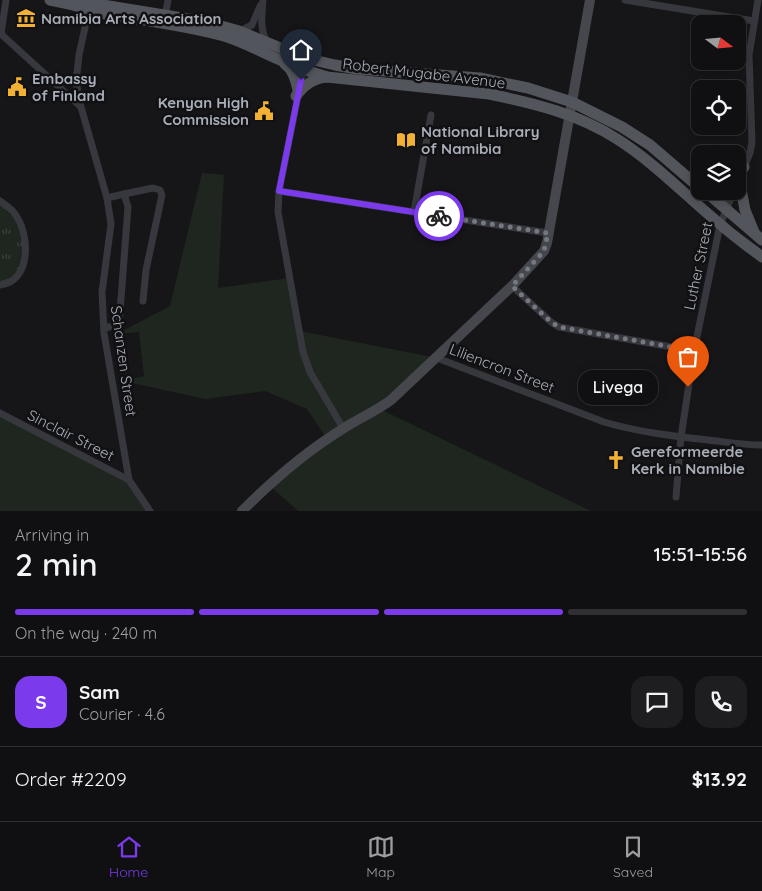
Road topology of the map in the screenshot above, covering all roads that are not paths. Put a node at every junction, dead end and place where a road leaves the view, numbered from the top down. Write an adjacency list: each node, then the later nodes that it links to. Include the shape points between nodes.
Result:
1 (6, 0): 12 (street)
2 (50, 0): 8 (main road, Robert Mugabe Avenue)
3 (168, 0): 9 (street)
4 (263, 0): 11 (street, via 252,24); 13 (street, via 262,29)
5 (590, 0): 19 (street)
6 (625, 0): 10 (street)
7 (758, 0): 10 (street)
8 (89, 8): 9 (main road, Robert Mugabe Avenue); 20 (street, Schanzen Street, via 76,82)
9 (165, 20): 11 (main road, Robert Mugabe Avenue, via 207,22); 15 (main road, Robert Mugabe Avenue, via 223,36)
10 (754, 21): 23 (street, via 749,55 752,142)
11 (239, 31): 13 (main road, Robert Mugabe Avenue)
12 (0, 35): 20 (street)
13 (268, 43): 14 (main road, Robert Mugabe Avenue)
14 (293, 53): 16 (street, via 304,64); 19 (main road, Robert Mugabe Avenue, via 357,68 503,82)
15 (279, 60): 16 (main road, Robert Mugabe Avenue); 18 (main road, via 289,67)
16 (304, 70): 17 (main road, Robert Mugabe Avenue); 18 (street)
17 (327, 77): 18 (main road, via 307,84); 22 (main road, Robert Mugabe Avenue, via 488,94)
18 (297, 93): 25 (street)
19 (572, 102): 22 (street); 24 (main road, Robert Mugabe Avenue, via 643,141)
20 (81, 107): 27 (street, Schanzen Street)
21 (431, 115): 33 (street)
22 (570, 115): 34 (main road, Robert Mugabe Avenue, via 624,144); 35 (street)
23 (746, 162)
24 (691, 179)
25 (279, 191): 33 (street); 45 (street, via 279,224 303,352 310,372)
26 (124, 194): 27 (street); 40 (street, via 153,188 162,192); 41 (street, via 128,207 119,325)
27 (107, 198): 41 (street, Schanzen Street, via 111,224 102,292)
28 (715, 200): 32 (main road)
29 (730, 200): 32 (street, Luther Street)
30 (744, 200): 36 (main road)
31 (0, 201): 38 (street, via 15,213 22,226 25,250 20,274 8,284)
32 (726, 209): 34 (street, Luther Street); 36 (main road)
33 (414, 212): 35 (street)
34 (720, 224): 37 (main road, Robert Mugabe Avenue); 42 (street, Luther Street)
35 (548, 233): 39 (street, via 544,251)
36 (759, 238)
37 (762, 257)
38 (0, 285)
39 (512, 286): 42 (street, via 559,327); 43 (street)
40 (143, 301)
41 (104, 328): 48 (street, Schanzen Street)
42 (694, 351): 46 (street, Luther Street)
43 (437, 358): 45 (street, via 380,409); 46 (street, Liliencron Street, via 604,422)
44 (0, 413): 48 (street, Sinclair Street)
45 (343, 428): 51 (street, via 304,455)
46 (681, 437): 47 (street, Liliencron Street); 49 (street, Luther Street)
47 (762, 445)
48 (129, 480): 50 (street, Schanzen Street)
49 (676, 497)
50 (150, 511)
51 (242, 511)

